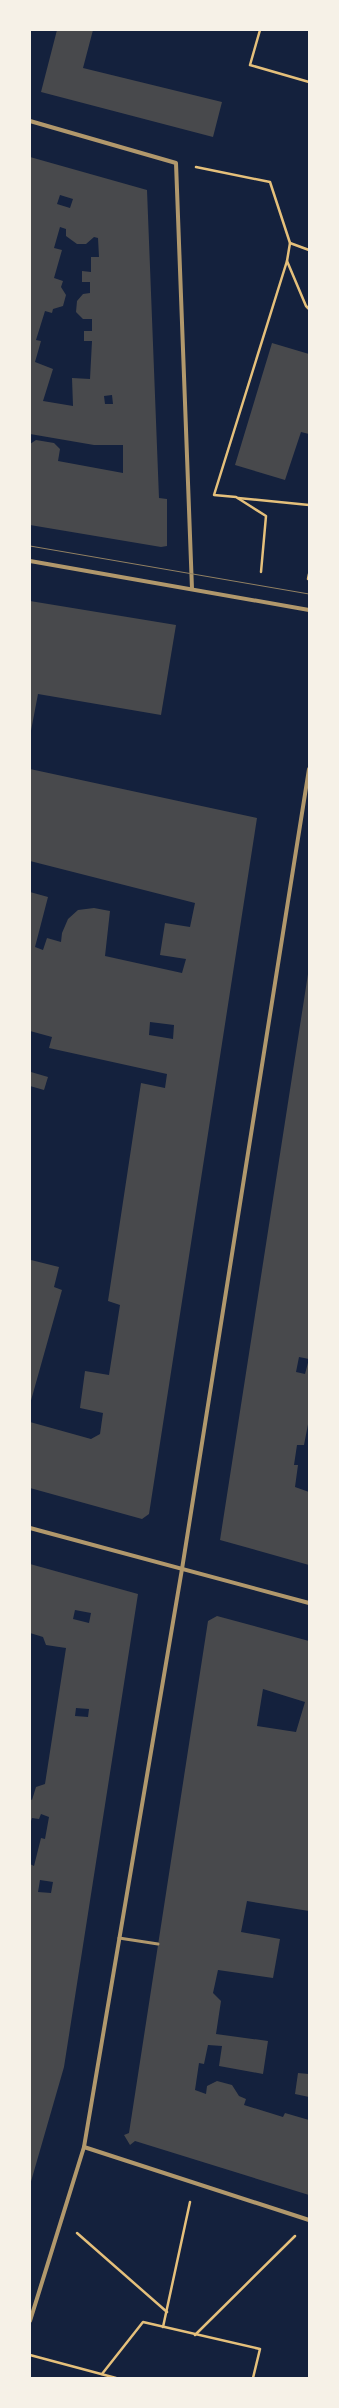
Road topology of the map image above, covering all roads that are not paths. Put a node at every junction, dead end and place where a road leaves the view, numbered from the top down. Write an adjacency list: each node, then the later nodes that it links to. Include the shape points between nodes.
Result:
1 (30, 121): 3 (street, via 176,163)
2 (30, 561): 3 (street)
3 (192, 589): 4 (street)
4 (309, 610)
5 (309, 769): 7 (street)
6 (30, 1528): 7 (street)
7 (182, 1569): 8 (street); 9 (street)
8 (309, 1603)
9 (119, 1938): 10 (lane); 11 (street)
10 (158, 1944)
11 (84, 2147): 12 (street); 13 (street)
12 (309, 2220)
13 (30, 2321)

